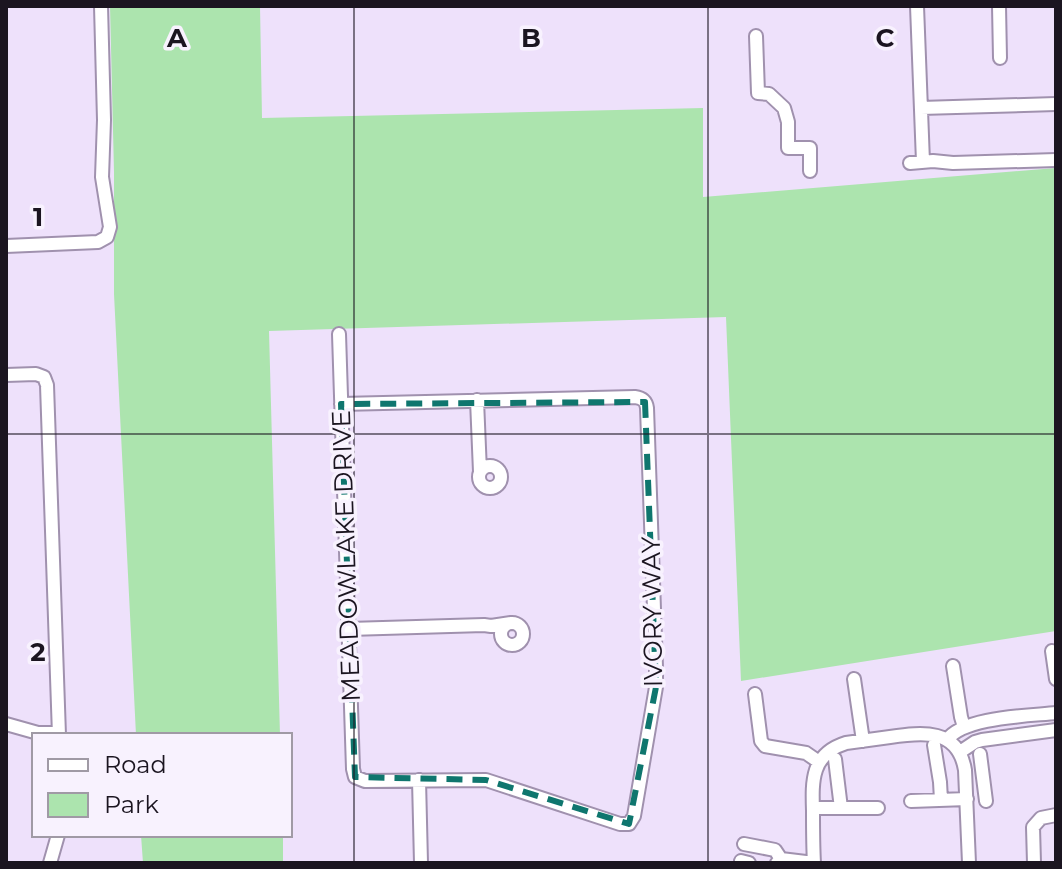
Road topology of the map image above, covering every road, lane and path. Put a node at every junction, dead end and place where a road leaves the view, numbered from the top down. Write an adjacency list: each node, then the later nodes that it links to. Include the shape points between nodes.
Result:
1 (101, 6): 10 (street, via 107,237 98,242)
2 (917, 6): 7 (street)
3 (999, 6): 5 (street)
4 (756, 36): 9 (street, via 758,93 769,94 784,108 788,148 810,148)
5 (1000, 58)
6 (1056, 104): 7 (street)
7 (921, 108): 8 (street, via 916,162)
8 (1056, 160)
9 (810, 171)
10 (6, 246)
11 (339, 334): 14 (street, MEADOWLAKE DRIVE)
12 (6, 375): 32 (street, via 36,374 47,385)
13 (477, 400): 14 (street); 15 (street); 39 (street, IVORY WAY, via 643,399 656,677 629,824 486,780)
14 (341, 404): 20 (street, MEADOWLAKE DRIVE)
15 (481, 458): 16 (street); 17 (street)
16 (492, 466): 17 (street); 17 (street, via 501,473 497,486 483,485)
17 (480, 472)
18 (511, 623): 19 (street); 21 (street); 21 (street, via 520,628 520,641 511,645)
19 (491, 626): 20 (street); 21 (street)
20 (349, 629): 39 (street, MEADOWLAKE DRIVE, via 355,777)
21 (501, 637)
22 (1052, 651): 25 (street)
23 (953, 666): 29 (street)
24 (854, 679): 33 (street)
25 (1056, 679)
26 (755, 694): 38 (street, via 765,746 806,753)
27 (1056, 713): 29 (street)
28 (6, 724): 31 (street)
29 (964, 727): 34 (street)
30 (1056, 730): 35 (street, via 982,740)
31 (38, 733)
32 (59, 733)
33 (863, 741): 34 (street, via 925,733 938,735); 38 (street, via 838,746)
34 (941, 743): 35 (street); 41 (street)
35 (960, 752): 40 (street)
36 (980, 754): 40 (street, via 985,795)
37 (835, 759): 44 (street)
38 (819, 762): 43 (street)
39 (419, 780): 51 (street)
40 (967, 795): 41 (street); 53 (street)
41 (941, 800): 42 (street)
42 (911, 801)
43 (813, 808): 44 (street); 52 (street)
44 (841, 808): 45 (street)
45 (878, 808)
46 (1056, 815): 54 (street, via 1041,818 1033,827)
47 (57, 837): 50 (street)
48 (744, 844): 49 (street, via 775,850)
49 (779, 861): 52 (street)
50 (50, 863)
51 (421, 863)
52 (814, 863)
53 (969, 863)
54 (1034, 863)

